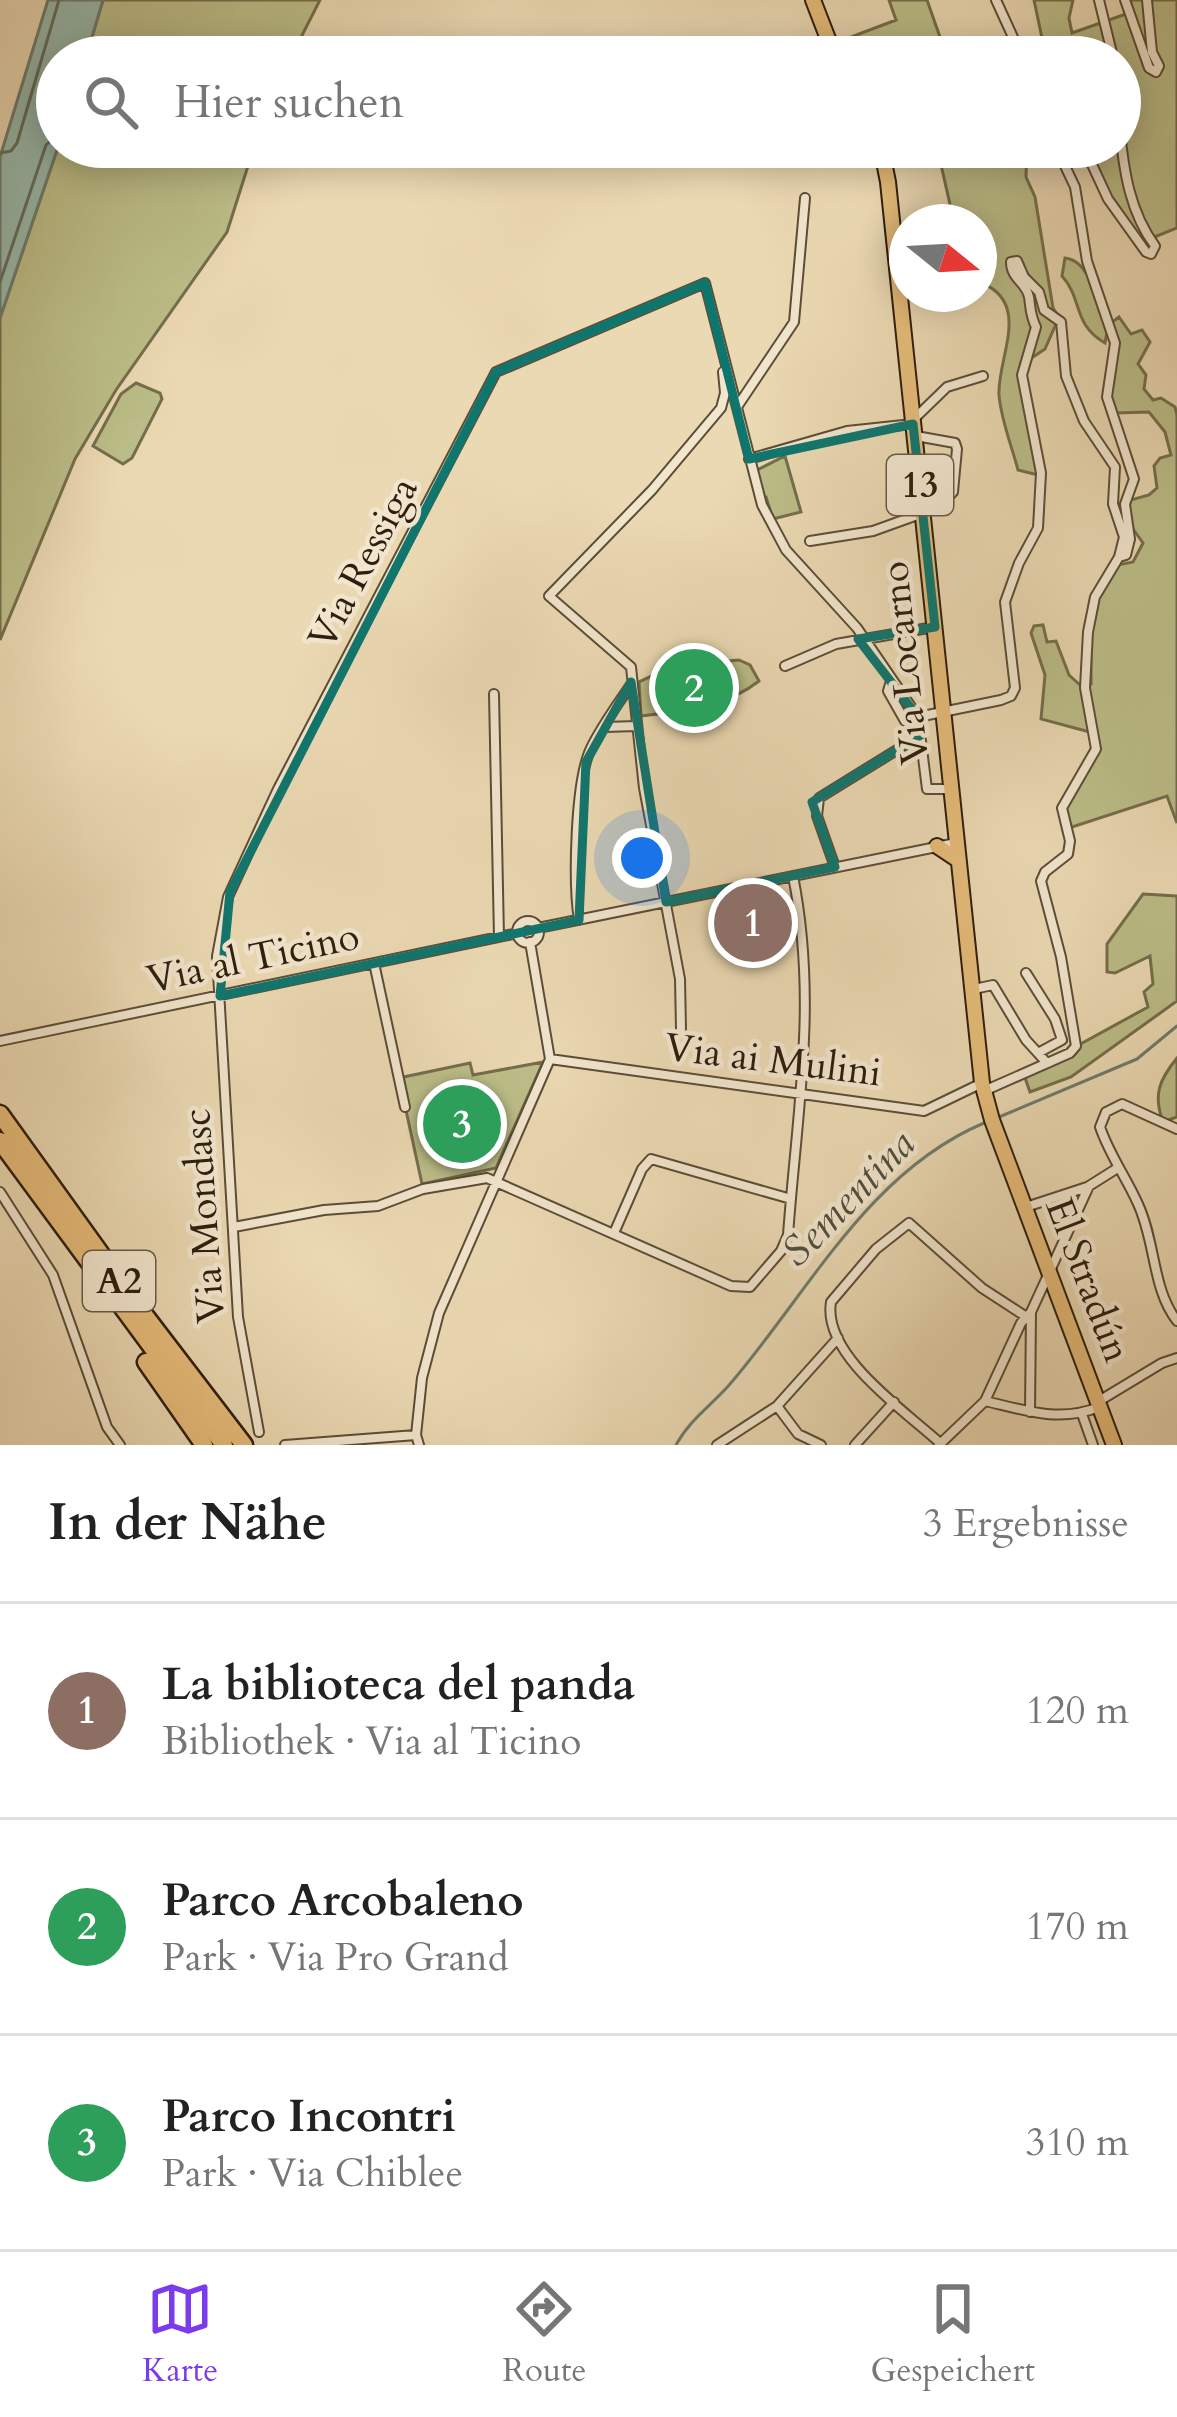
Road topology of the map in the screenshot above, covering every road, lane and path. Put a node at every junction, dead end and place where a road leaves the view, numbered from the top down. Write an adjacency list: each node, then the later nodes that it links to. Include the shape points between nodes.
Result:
1 (813, 0): 6 (main road)
2 (996, 0): 7 (street)
3 (1099, 0): 8 (street)
4 (1125, 0): 9 (street)
5 (1147, 0): 10 (street, via 1156,72)
6 (827, 36)
7 (1012, 36)
8 (1108, 36)
9 (1138, 36)
10 (1141, 45)
11 (885, 168): 19 (main road, Via Locarno / 13)
12 (1066, 168): 23 (street, via 1114,343 1107,390 1133,475 1124,506 1127,553)
13 (1094, 168): 14 (street, via 1151,254 1155,246)
14 (1124, 168)
15 (806, 198): 18 (street, via 794,322)
16 (726, 368): 18 (street); 28 (street, via 721,409 549,596 628,662); 51 (street, Via Ressiga, via 705,283 496,372 230,892 217,949)
17 (982, 376): 19 (street, via 946,387)
18 (736, 408): 20 (street)
19 (914, 427): 20 (street, via 847,431); 21 (main road, Via Locarno / 13); 21 (street, via 956,445 955,489)
20 (749, 459): 25 (street, via 778,539)
21 (922, 511): 22 (street, via 882,529); 24 (main road, Via Locarno / 13)
22 (810, 541)
23 (1119, 557): 30 (street, via 1124,537 1113,504 1114,462 1084,421 1066,376 1061,322 1012,261 1036,327 1022,375 1041,472 1038,531 1005,602 1015,690); 56 (street, via 1095,597 1088,632 1085,688 1096,749 1062,808 1068,854 1040,881 1076,1038 1073,1051)
24 (935, 627): 25 (street); 30 (main road, Via Locarno / 13)
25 (863, 638): 26 (street); 27 (street)
26 (785, 666)
27 (892, 680): 31 (street); 32 (street, via 888,691)
28 (633, 682): 33 (street); 34 (street)
29 (494, 694): 46 (street)
30 (944, 711): 31 (street); 36 (main road, Via Locarno / 13)
31 (918, 716): 35 (street)
32 (905, 721)
33 (636, 726): 34 (street); 42 (street)
34 (604, 727): 43 (street, via 587,756 579,813)
35 (921, 735): 36 (street, via 928,790); 40 (street, via 817,801)
36 (951, 789): 37 (main road, Via Locarno / 13)
37 (956, 843): 38 (street); 39 (main road, Via Locarno / 13)
38 (937, 846): 39 (main road); 40 (street)
39 (958, 860): 50 (main road, Via Locarno / 13)
40 (835, 867): 41 (street)
41 (794, 876): 42 (street); 58 (street, via 808,989)
42 (666, 902): 43 (street); 52 (street)
43 (579, 920): 44 (street)
44 (538, 928): 45 (street, via 525,921); 47 (street)
45 (518, 933): 46 (street, Via al Ticino); 47 (street)
46 (499, 937): 48 (street, Via al Ticino)
47 (530, 942): 55 (street)
48 (374, 963): 51 (street, Via al Ticino); 59 (street)
49 (1026, 973): 54 (street, via 1062,1040)
50 (972, 989): 54 (street, via 993,985); 57 (main road, Via Locarno / 13)
51 (220, 996): 53 (street, Via al Ticino); 69 (street, Via Mondasc)
52 (681, 1030)
53 (0, 1041)
54 (1038, 1053): 56 (street)
55 (550, 1059): 58 (street, Via ai Mulini); 64 (street)
56 (1047, 1063): 57 (street, Via ai Mulini)
57 (984, 1092): 58 (street, Via ai Mulini, via 924,1111); 68 (main road, El Stradún / 13)
58 (800, 1095): 67 (street)
59 (405, 1107)
60 (0, 1114): 89 (highway, A2)
61 (1177, 1130): 63 (street, via 1130,1106 1112,1107 1100,1127)
62 (0, 1141): 71 (highway, A2)
63 (1116, 1169): 65 (street); 74 (street, via 1138,1204 1161,1302)
64 (497, 1180): 69 (street); 70 (street); 84 (street, via 431,1336)
65 (1089, 1186): 68 (street); 72 (street)
66 (0, 1192): 86 (street, via 53,1275)
67 (791, 1199): 70 (street, via 651,1159); 70 (street, via 785,1245 744,1289)
68 (1026, 1208): 72 (main road, El Stradún / 13)
69 (234, 1227): 83 (street, Via Mondasc, via 238,1318)
70 (614, 1233)
71 (70, 1240): 87 (highway, A2); 88 (highway, A2)
72 (1049, 1268): 73 (street); 79 (main road, El Stradún / 13)
73 (1028, 1314): 75 (street, via 982,1288 908,1223 829,1304); 77 (street); 81 (street)
74 (1177, 1321)
75 (838, 1338): 78 (street); 80 (street)
76 (1177, 1358): 79 (street)
77 (985, 1401): 81 (street); 85 (street)
78 (895, 1402): 85 (street); 93 (street)
79 (1100, 1404): 82 (street); 95 (main road, El Stradún / 13)
80 (778, 1406): 91 (street); 92 (street, via 794,1431)
81 (1030, 1412): 82 (street)
82 (1082, 1414): 94 (street)
83 (259, 1432)
84 (418, 1440): 90 (street)
85 (940, 1444)
86 (120, 1445)
87 (204, 1445)
88 (224, 1445)
89 (244, 1445)
90 (285, 1445)
91 (717, 1445)
92 (820, 1445)
93 (855, 1445)
94 (1093, 1445)
95 (1114, 1445)

